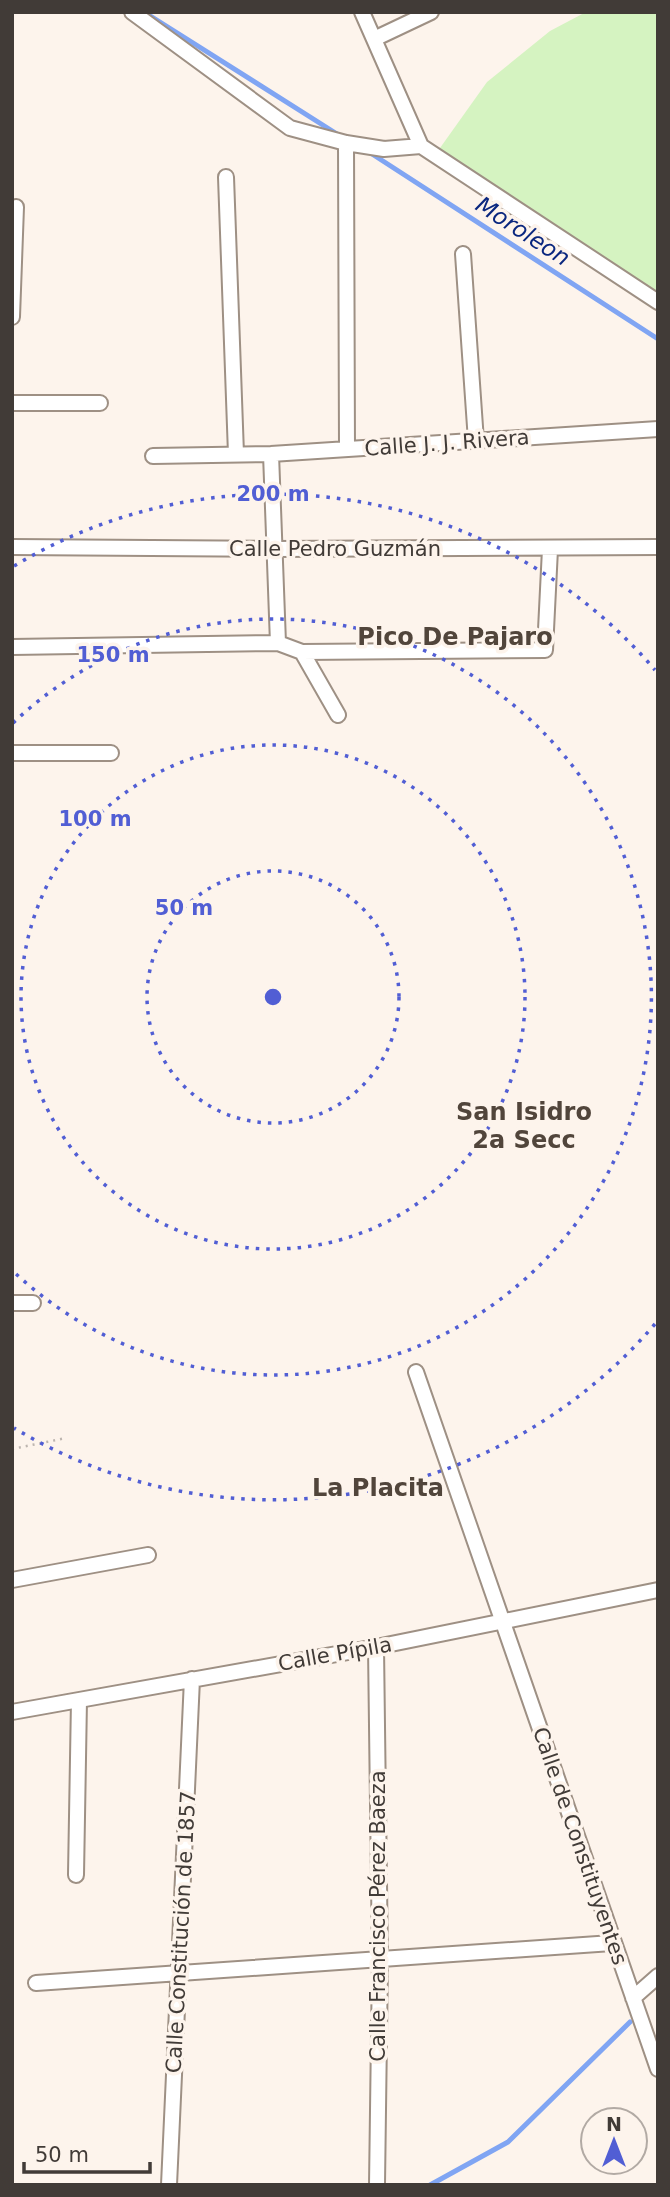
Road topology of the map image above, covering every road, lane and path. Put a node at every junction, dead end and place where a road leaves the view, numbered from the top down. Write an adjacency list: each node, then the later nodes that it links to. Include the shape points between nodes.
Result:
1 (132, 12): 5 (street, via 290,128)
2 (362, 12): 4 (street)
3 (431, 12): 4 (street)
4 (373, 39): 6 (street)
5 (346, 143): 6 (street, via 384,149); 17 (street)
6 (421, 146): 11 (street)
7 (226, 177): 18 (street)
8 (16, 207): 10 (street)
9 (463, 254): 16 (street)
10 (13, 284): 12 (street)
11 (658, 302)
12 (12, 317)
13 (12, 403): 14 (street)
14 (100, 403)
15 (658, 429): 16 (street, Calle J. J. Rivera)
16 (476, 441): 17 (street, Calle J. J. Rivera)
17 (347, 449): 19 (street, Calle J. J. Rivera)
18 (236, 454): 19 (street, Calle J. J. Rivera); 20 (street, Calle J. J. Rivera)
19 (271, 454): 23 (street)
20 (153, 456)
21 (12, 547): 23 (street, Calle Pedro Guzmán)
22 (658, 547): 24 (street, Calle Pedro Guzmán)
23 (273, 549): 24 (street, Calle Pedro Guzmán); 25 (street)
24 (550, 549): 27 (street, via 545,650)
25 (278, 643): 26 (street); 27 (street)
26 (12, 647)
27 (302, 652): 28 (street)
28 (338, 715)
29 (12, 753): 30 (street)
30 (111, 753)
31 (12, 1303): 32 (street)
32 (33, 1303)
33 (416, 1372): 39 (street, Calle de Constituyentes)
34 (66, 1437): 35 (path)
35 (12, 1449)
36 (148, 1555): 37 (street)
37 (12, 1580)
38 (658, 1590): 39 (street, Calle Pípila)
39 (504, 1622): 40 (street, Calle Pípila); 45 (street, Calle de Constituyentes)
40 (376, 1647): 41 (street, Calle Pípila); 46 (street, Calle Francisco Pérez Baeza)
41 (192, 1679): 42 (street, Calle Pípila); 47 (street, Calle Constitución de 1857)
42 (79, 1700): 43 (street, Calle Pípila); 44 (street)
43 (12, 1713)
44 (76, 1875)
45 (612, 1943): 46 (street); 50 (street, Calle de Constituyentes)
46 (380, 1961): 47 (street); 53 (street, Calle Francisco Pérez Baeza)
47 (179, 1975): 49 (street); 52 (street, Calle Constitución de 1857)
48 (658, 1976): 50 (street)
49 (36, 1983)
50 (633, 1998): 51 (street, Calle de Constituyentes)
51 (658, 2069)
52 (169, 2185)
53 (377, 2185)

